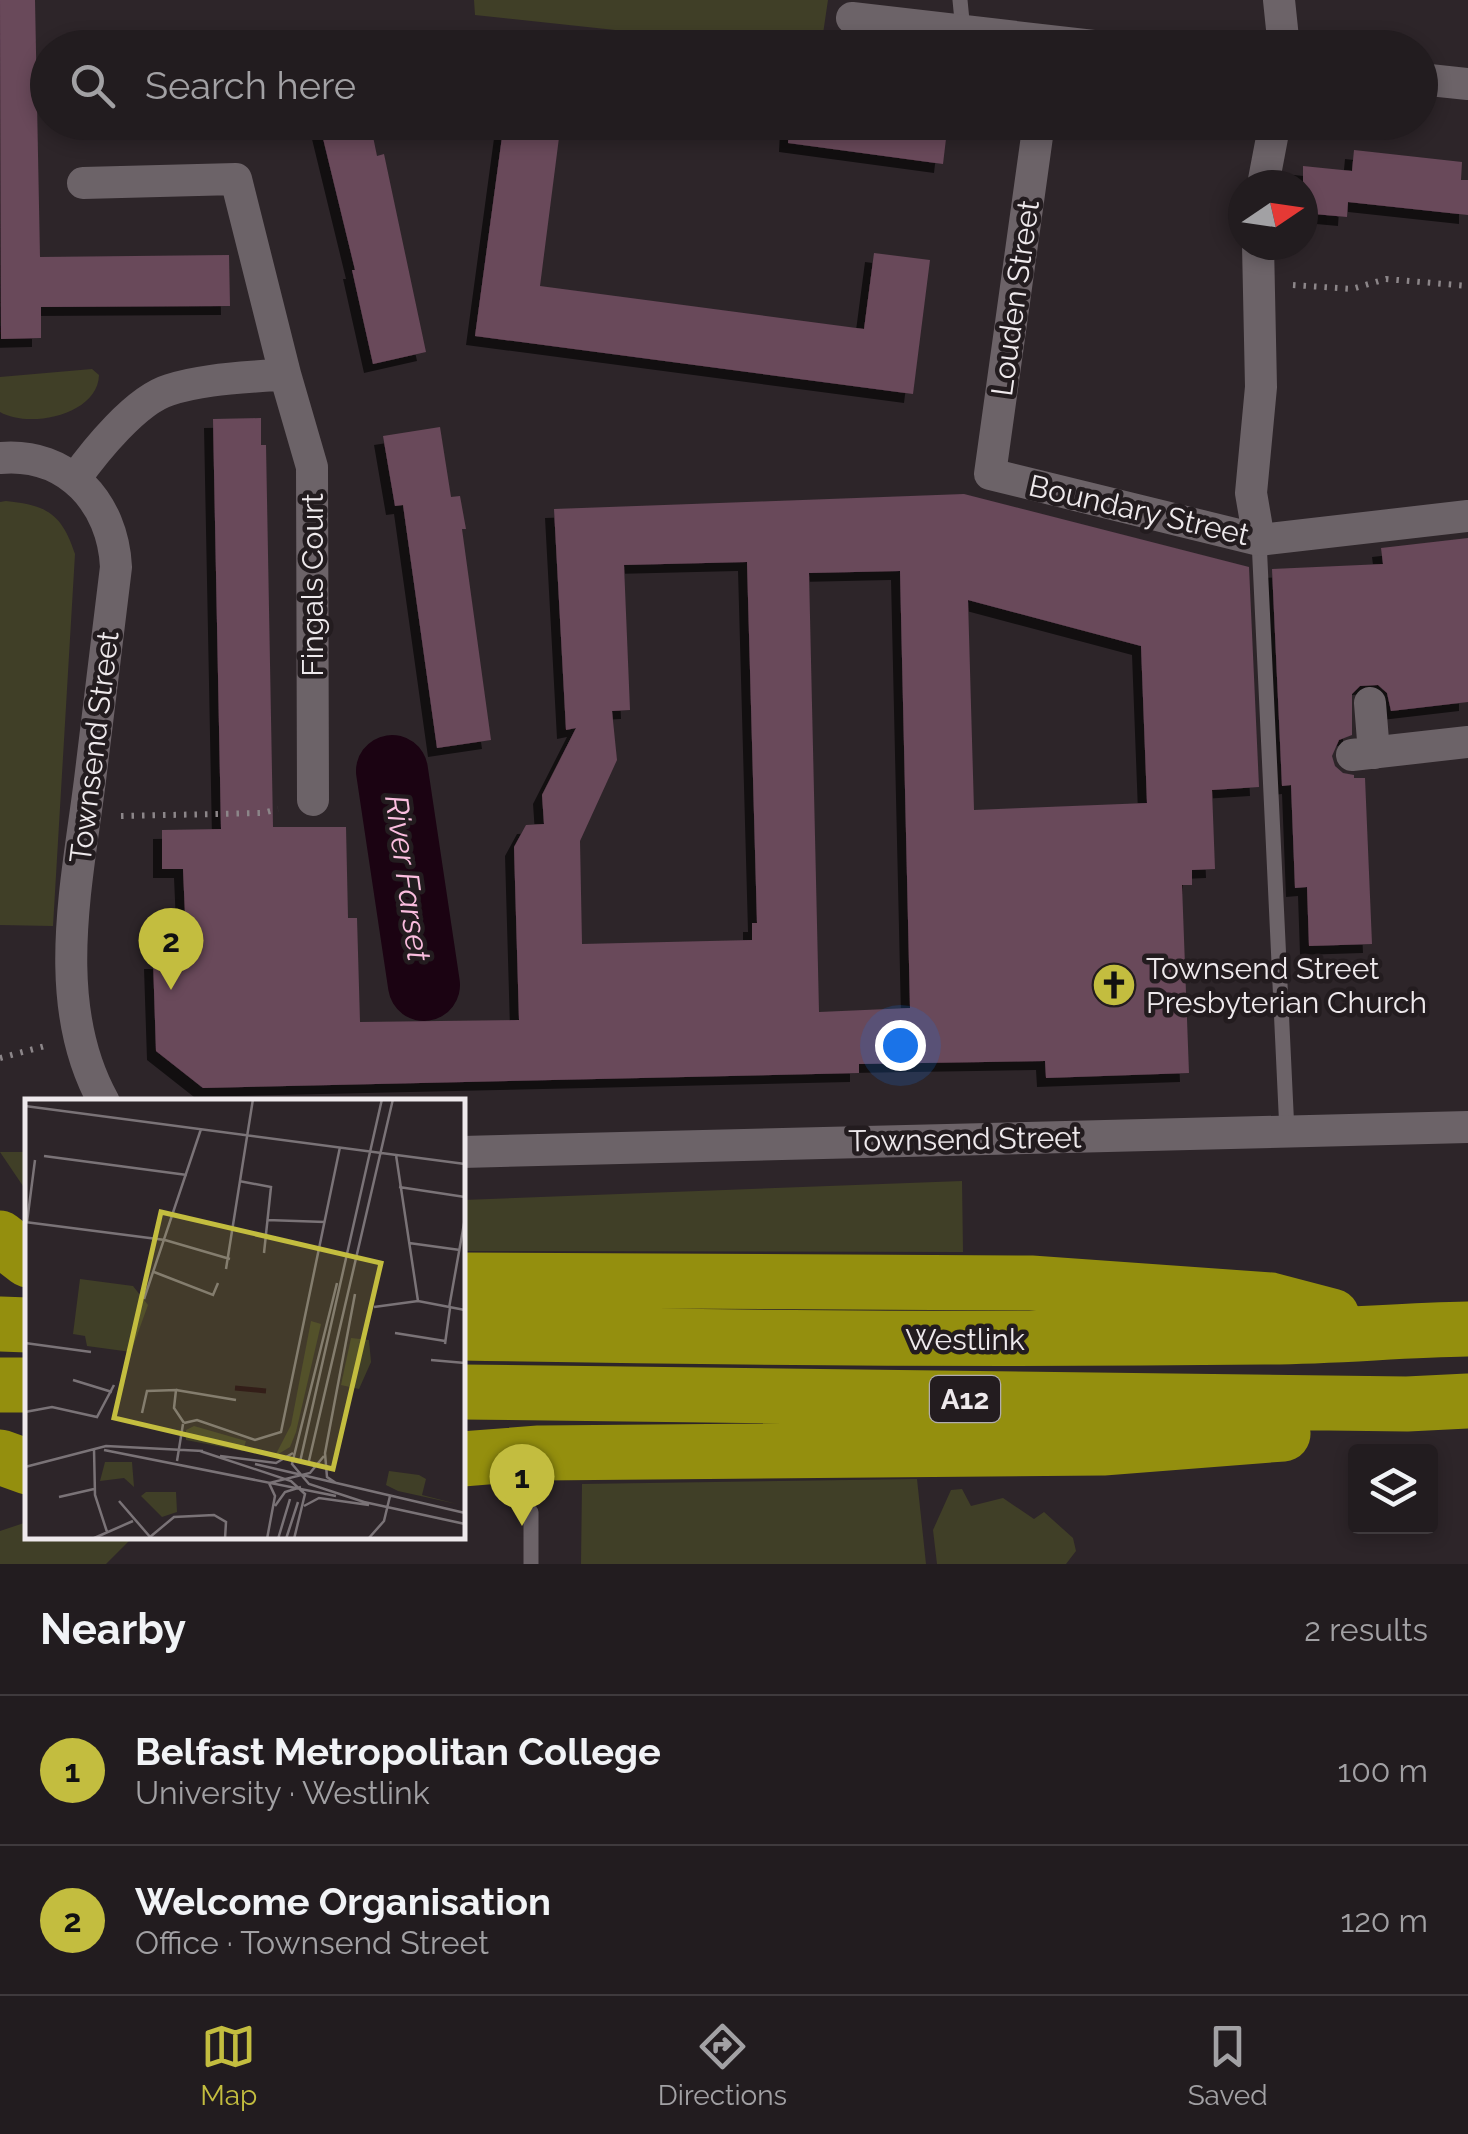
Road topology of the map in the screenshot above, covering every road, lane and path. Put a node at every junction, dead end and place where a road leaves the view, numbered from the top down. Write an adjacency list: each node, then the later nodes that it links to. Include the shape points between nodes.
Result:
1 (1279, 0): 5 (street)
2 (961, 16): 3 (street); 4 (street)
3 (852, 18)
4 (1004, 30)
5 (1282, 30)
6 (1438, 81): 7 (street)
7 (1468, 84)
8 (1036, 140): 17 (street, Louden Street)
9 (1272, 140): 10 (street)
10 (1266, 170)
11 (83, 183): 15 (street, Fingals Court, via 236,179)
12 (1258, 260): 13 (street)
13 (1257, 282): 14 (path, via 1352,289 1386,279); 20 (street, via 1261,387 1251,493)
14 (1468, 286)
15 (285, 374): 18 (street, via 165,390 135,412); 23 (street, Fingals Court, via 312,467)
16 (0, 458): 18 (street, Townsend Street, via 46,464)
17 (990, 474): 20 (street, Boundary Street)
18 (74, 479): 24 (street, Townsend Street, via 107,518 116,567)
19 (1468, 516): 20 (street, Boundary Street)
20 (1260, 540): 29 (lane)
21 (1370, 703): 22 (street, via 1363,754)
22 (1468, 742)
23 (313, 800): 24 (path, via 262,813)
24 (85, 817): 25 (street, Townsend Street, via 72,918)
25 (80, 1037): 26 (path); 27 (street, Townsend Street)
26 (0, 1058)
27 (102, 1099)
28 (1468, 1128): 29 (street, Townsend Street)
29 (1286, 1132): 30 (street, Townsend Street)
30 (465, 1152)
31 (0, 1238): 32 (highway)
32 (25, 1258)
33 (0, 1276): 34 (highway)
34 (25, 1277)
35 (465, 1280): 39 (highway, via 1031,1283 1271,1300)
36 (0, 1324): 37 (highway)
37 (25, 1325)
38 (1468, 1329): 39 (highway, Westlink / A12)
39 (1383, 1330): 40 (highway, Westlink / A12, via 849,1340)
40 (465, 1333)
41 (0, 1384): 42 (highway)
42 (25, 1385)
43 (465, 1392): 45 (highway, Westlink / A12)
44 (1468, 1402): 45 (highway, Westlink / A12)
45 (1406, 1404): 47 (highway, via 1311,1432 1103,1448)
46 (0, 1457): 48 (highway)
47 (465, 1459)
48 (25, 1466)
49 (25, 1496): 50 (highway)
50 (0, 1500)
51 (531, 1512): 52 (lane)
52 (531, 1564)

